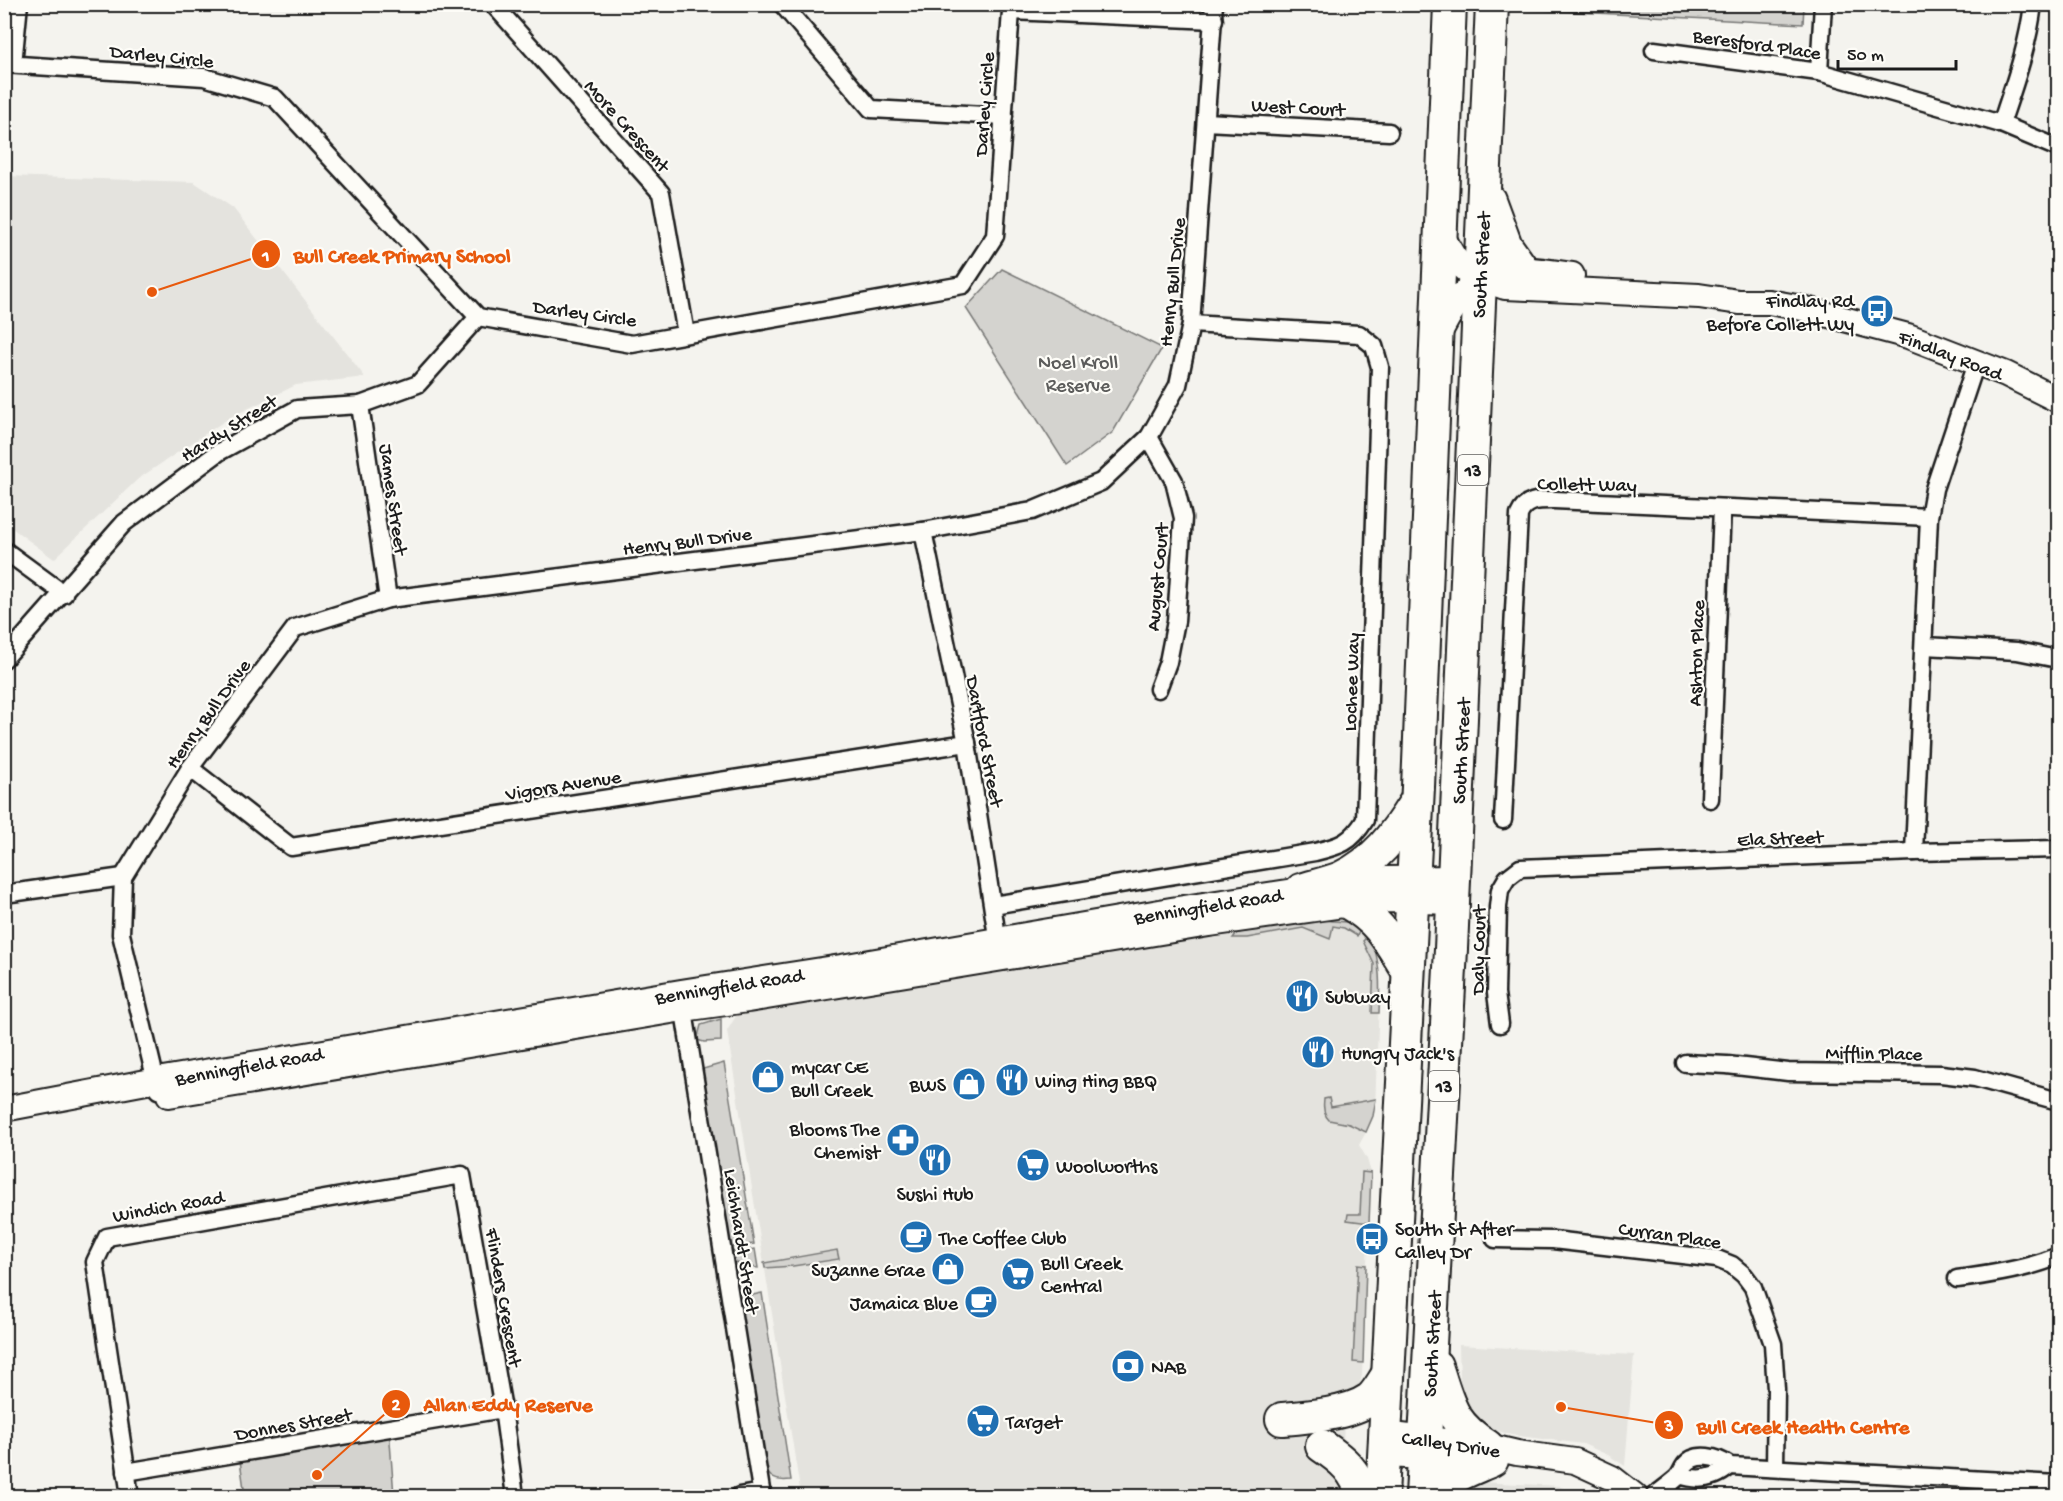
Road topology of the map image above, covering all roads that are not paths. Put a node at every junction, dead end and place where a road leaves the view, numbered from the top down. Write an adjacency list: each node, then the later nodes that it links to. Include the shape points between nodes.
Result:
1 (18, 4): 11 (street)
2 (493, 4): 25 (street, More Crescent, via 661,193)
3 (782, 4): 13 (street, via 872,109)
4 (1450, 4): 19 (highway, South Street / 13)
5 (1492, 4): 18 (highway, South Street / 13)
6 (1823, 4): 12 (street)
7 (2033, 4): 15 (street, via 2023,60)
8 (1010, 8): 9 (street); 13 (street, Darley Circle)
9 (1214, 12): 14 (street, Henry Bull Drive)
10 (1654, 50): 12 (street, Beresford Place)
11 (9, 64): 23 (street, Darley Circle, via 204,77 275,98)
12 (1819, 72): 15 (street, Beresford Place)
13 (1004, 116): 25 (street, Darley Circle, via 995,236 963,285)
14 (1206, 122): 16 (street, West Court); 24 (street, Henry Bull Drive)
15 (2001, 124): 17 (street, Beresford Place)
16 (1389, 132)
17 (2058, 148)
18 (1485, 181): 20 (highway, via 1506,246); 21 (highway, South Street / 13)
19 (1439, 229): 21 (main road, Findlay Road, via 1452,257 1463,270); 26 (highway, South Street / 13)
20 (1524, 270): 21 (main road, Findlay Road, via 1502,269); 22 (main road, Findlay Road, via 1699,284 1737,289)
21 (1479, 279): 22 (main road, Findlay Road, via 1505,287); 26 (main road, Findlay Road, via 1455,305); 52 (highway, South Street / 13)
22 (1769, 302): 27 (main road, Findlay Road, via 1831,314 1908,336)
23 (478, 317): 25 (street, Darley Circle, via 632,344); 29 (street, Hardy Street, via 418,384)
24 (1191, 324): 30 (street, Henry Bull Drive, via 1178,385); 55 (street, Lochee Way, via 1359,334 1374,346 1380,367 1365,820 1344,843 1315,852)
25 (686, 334)
26 (1435, 340): 44 (highway, South Street / 13)
27 (1976, 363): 28 (main road, Findlay Road); 32 (street, via 1934,489)
28 (2058, 399)
29 (360, 405): 35 (street, Hardy Street, via 297,409 219,452 124,523); 36 (street, James Street)
30 (1149, 437): 33 (street, Henry Bull Drive, via 1101,482 1032,511); 40 (street, August Court, via 1174,481 1183,518 1176,621)
31 (1722, 508): 32 (street, Collett Way); 43 (street, Ashton Place); 45 (street, Collett Way, via 1542,500 1530,501 1522,509)
32 (1929, 517): 37 (street)
33 (922, 531): 36 (street, Henry Bull Drive); 41 (street, Dartford Street)
34 (4, 550): 35 (street)
35 (64, 594): 38 (street, Hardy Street)
36 (388, 599): 42 (street, Henry Bull Drive, via 295,628)
37 (1924, 646): 39 (street, via 2017,651); 47 (street)
38 (4, 659)
39 (2058, 659)
40 (1158, 689)
41 (968, 743): 42 (street, Vigors Avenue, via 291,847); 55 (street, Dartford Street)
42 (190, 768): 48 (street, Henry Bull Drive)
43 (1710, 799)
44 (1417, 801): 50 (highway, via 1389,842 1366,862 1340,878); 51 (highway, South Street / 13)
45 (1503, 820)
46 (2058, 849): 47 (street, Ela Street)
47 (1914, 852): 49 (street, Ela Street, via 1520,868)
48 (123, 877): 53 (street); 61 (street, Henry Bull Drive, via 121,934)
49 (1507, 878): 59 (street, Daly Court, via 1500,890 1496,949)
50 (1301, 890): 51 (main road, Benningfield Road, via 1371,880); 56 (main road, Benningfield Road, via 1171,910)
51 (1412, 890): 52 (main road, Benningfield Road); 54 (main road, Benningfield Road, via 1386,900); 57 (highway, South Street / 13)
52 (1454, 890): 69 (highway, South Street / 13)
53 (4, 894)
54 (1350, 904): 56 (main road, Benningfield Road); 57 (highway, via 1377,923)
55 (993, 905): 56 (street, Dartford Street)
56 (999, 950): 58 (main road, Benningfield Road)
57 (1408, 971): 70 (highway, South Street / 13)
58 (682, 1000): 61 (main road, Benningfield Road); 80 (street, Leichhardt Street)
59 (1500, 1024)
60 (1685, 1063): 62 (street, Mifflin Place, via 1788,1072 1941,1074 1975,1078)
61 (158, 1088): 63 (main road, Benningfield Road); 64 (main road, Benningfield Road)
62 (2058, 1101)
63 (4, 1109)
64 (4, 1125)
65 (462, 1175): 71 (street, Flinders Crescent); 78 (street, Windich Road, via 107,1237 95,1262)
66 (1495, 1239): 77 (street, Curran Place, via 1553,1240 1718,1259 1738,1270 1753,1287 1773,1344)
67 (2058, 1256): 68 (street)
68 (1957, 1279)
69 (1430, 1348): 75 (highway, South Street / 13); 76 (highway, via 1447,1404 1457,1421 1471,1436)
70 (1387, 1376): 72 (highway, via 1372,1397 1358,1406); 73 (highway, South Street / 13)
71 (503, 1409): 78 (street, Donnes Street); 82 (street, Flinders Crescent)
72 (1282, 1419)
73 (1384, 1444): 75 (main road, Calley Drive); 85 (highway, South Street / 13)
74 (1322, 1446): 84 (highway, via 1344,1461)
75 (1425, 1448): 76 (main road, Calley Drive); 86 (highway, South Street / 13)
76 (1499, 1453): 87 (highway, via 1452,1480); 88 (main road, Calley Drive, via 1575,1461 1612,1478)
77 (1775, 1468): 79 (street); 89 (street, via 1730,1466 1700,1480 1680,1476)
78 (126, 1472): 81 (street, Windich Road)
79 (2058, 1484)
80 (762, 1496): 83 (street)
81 (129, 1497)
82 (515, 1497)
83 (739, 1497)
84 (1363, 1497)
85 (1382, 1497)
86 (1422, 1497)
87 (1434, 1497)
88 (1635, 1497)
89 (1654, 1497)

